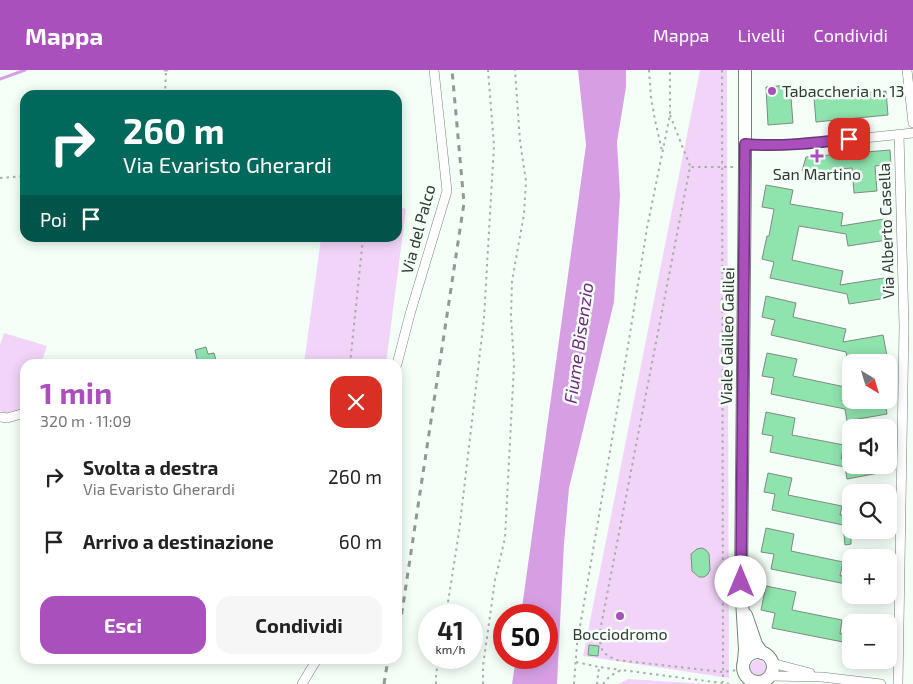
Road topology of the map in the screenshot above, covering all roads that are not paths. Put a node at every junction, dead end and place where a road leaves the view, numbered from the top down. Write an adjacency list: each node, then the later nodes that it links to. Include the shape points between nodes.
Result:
1 (434, 70): 9 (street, Via del Palco, via 447,190)
2 (745, 70): 7 (main road, Viale Galileo Galilei)
3 (907, 70): 4 (street)
4 (913, 124)
5 (913, 133): 6 (street)
6 (899, 134): 7 (street, via 816,143); 8 (street, Via Alberto Casella)
7 (745, 144): 12 (main road, Viale Galileo Galilei)
8 (909, 325): 18 (street, Via Alberto Casella)
9 (398, 359)
10 (20, 414): 11 (street)
11 (0, 418)
12 (742, 603): 13 (main road, Viale Galileo Galilei, via 756,644); 15 (main road, Viale Galileo Galilei, via 745,649)
13 (762, 652): 15 (main road, Viale Galileo Galilei, via 770,659); 15 (main road, via 750,654)
14 (314, 664): 16 (street)
15 (756, 676): 17 (street, via 822,677)
16 (302, 684)
17 (882, 684)
18 (898, 684)

